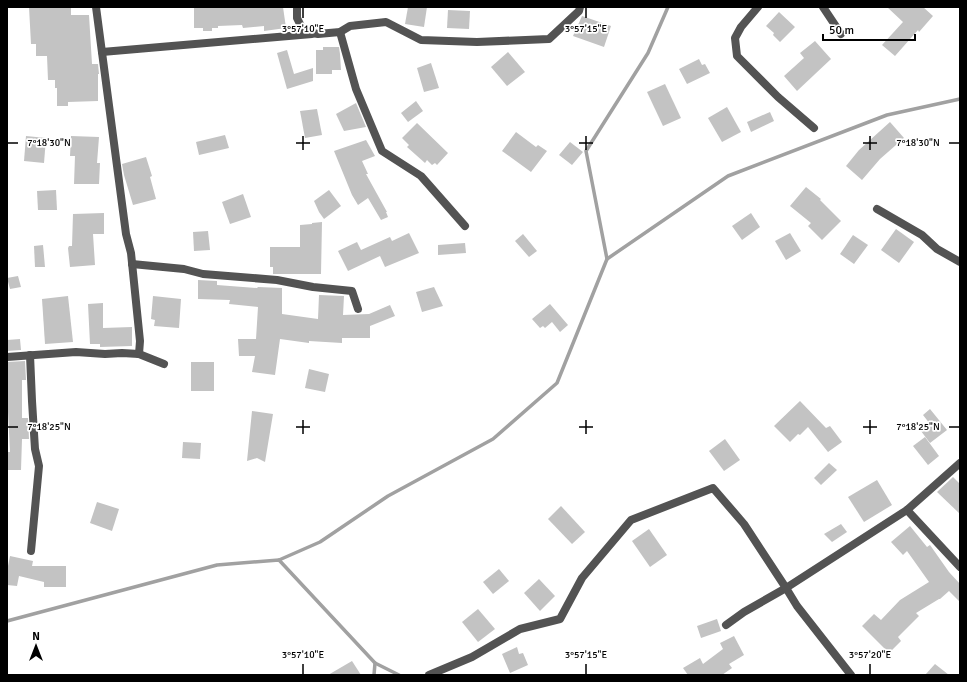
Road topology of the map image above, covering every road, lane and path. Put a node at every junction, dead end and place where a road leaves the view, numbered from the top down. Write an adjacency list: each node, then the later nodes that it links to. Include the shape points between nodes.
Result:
1 (96, 7): 9 (street)
2 (297, 7): 7 (street, via 297,18 301,26 308,32)
3 (580, 7): 6 (street, via 550,39 477,42 422,40 386,22 350,26)
4 (758, 7): 10 (street, via 741,27 736,38 737,56)
5 (823, 7): 8 (street)
6 (340, 32): 7 (street); 12 (street, via 356,89 382,151 422,176)
7 (318, 34): 9 (street)
8 (841, 34)
9 (102, 52): 14 (street)
10 (814, 128)
11 (877, 209): 13 (street)
12 (465, 226)
13 (960, 262)
14 (132, 264): 15 (street, via 184,269 203,274 276,280 352,292); 16 (street, via 140,341)
15 (358, 310)
16 (139, 354): 17 (street, via 76,352); 19 (street)
17 (30, 356): 18 (street); 22 (street, via 35,449 39,466)
18 (7, 357)
19 (164, 364)
20 (958, 467): 21 (street)
21 (907, 510): 23 (street); 24 (street)
22 (31, 551)
23 (960, 567)
24 (786, 588): 25 (street); 26 (street, via 744,524 713,488 631,520 582,578 560,620 520,629 472,657); 27 (street, via 796,606)
25 (726, 625)
26 (429, 675)
27 (851, 675)

